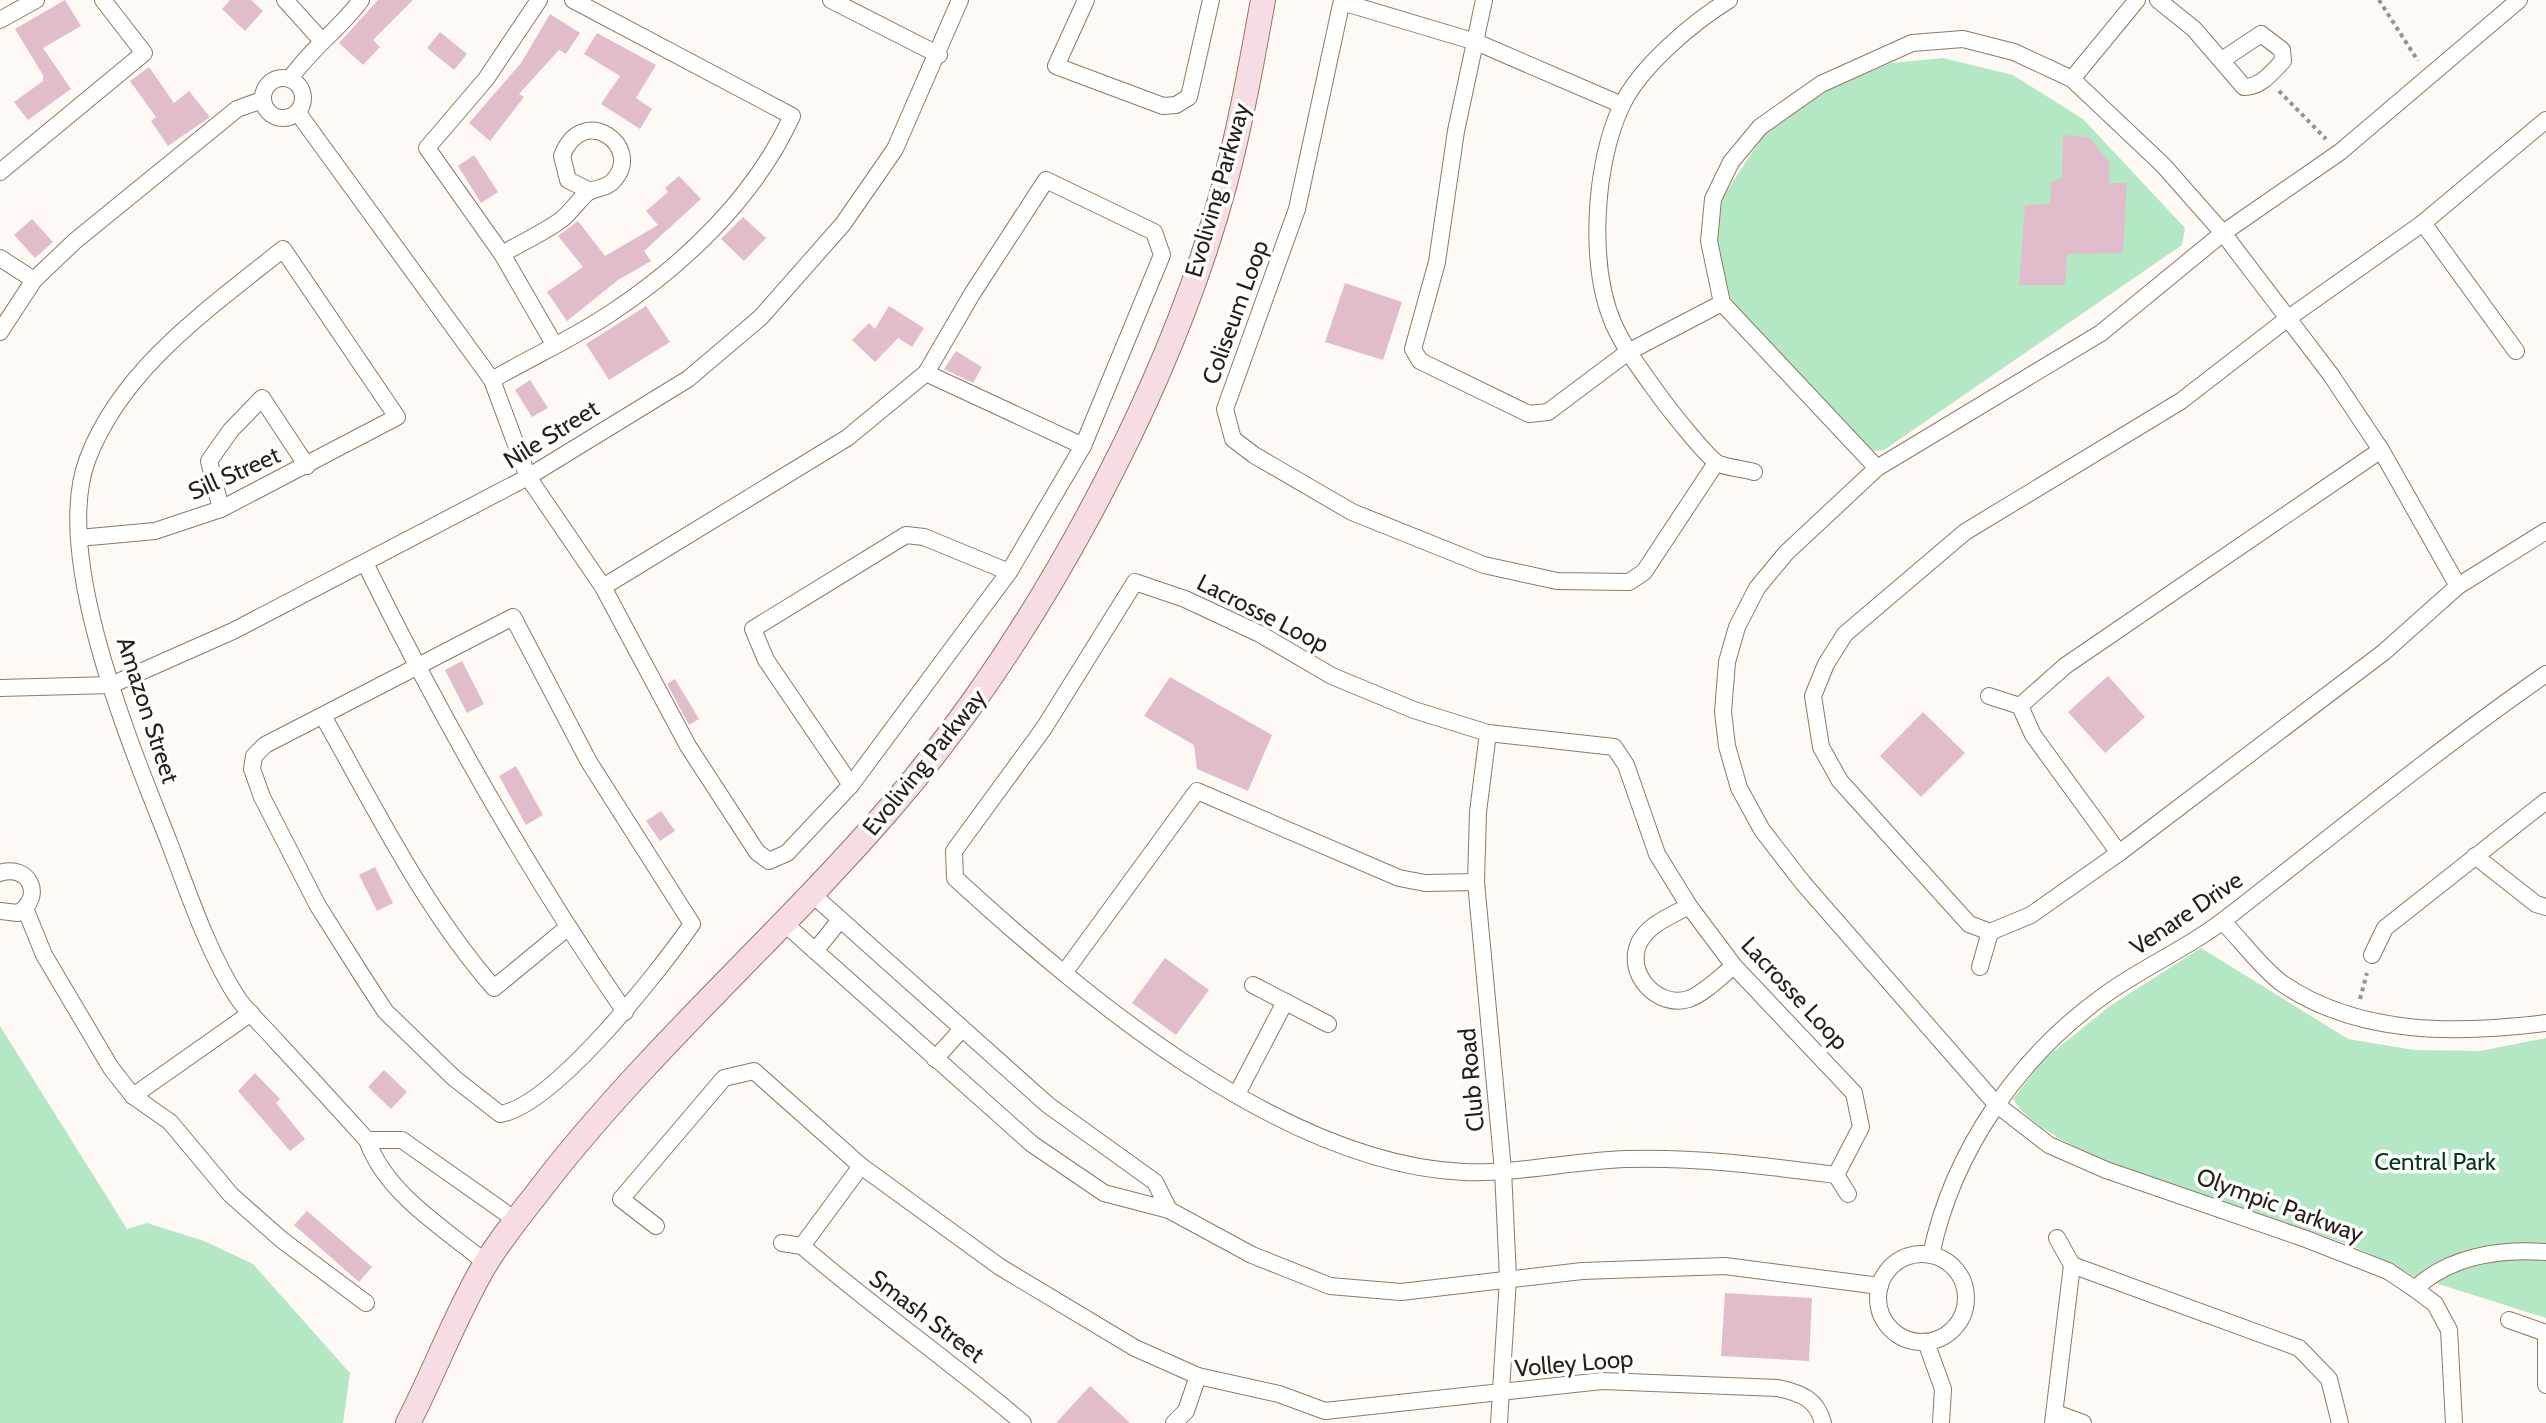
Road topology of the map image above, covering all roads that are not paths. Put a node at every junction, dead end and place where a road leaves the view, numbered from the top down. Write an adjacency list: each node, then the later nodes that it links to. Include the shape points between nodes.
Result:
1 (36, 0): 18 (street)
2 (103, 0): 29 (street, via 144,53)
3 (285, 0): 19 (street)
4 (361, 0): 19 (street)
5 (539, 0): 33 (street, via 486,79 427,148)
6 (573, 0): 39 (street, via 792,116 774,156 702,240 609,315)
7 (960, 0): 21 (street, Nile Street)
8 (1086, 0): 9 (street, via 1056,66 1163,106 1189,97)
9 (1211, 0)
10 (1263, 0): 73 (street, Evoliving Parkway, via 1244,102 1211,228 1137,418 1065,557 983,689 893,805)
11 (1484, 0): 20 (street)
12 (1729, 0): 26 (street, via 1663,52)
13 (2137, 0): 24 (street)
14 (2158, 0): 22 (street)
15 (2519, 0): 32 (street, Olympic Parkway, via 2340,152)
16 (1342, 1): 20 (street); 47 (street, Coliseum Loop, via 1297,209 1225,409 1233,439 1352,512 1484,565 1557,581 1629,582 1644,572)
17 (839, 2): 21 (street)
18 (0, 20)
19 (322, 41): 23 (street)
20 (1476, 42): 26 (street); 41 (street, via 1456,131 1437,262 1413,349 1420,361 1529,414 1548,412)
21 (939, 55): 51 (street, Nile Street, via 895,149 843,224 761,317 688,379)
22 (2222, 60): 22 (street, via 2244,87 2255,87 2283,61 2282,50 2261,34)
23 (290, 79): 25 (street, via 270,82); 27 (street, via 303,94)
24 (2072, 79): 32 (street, via 2163,165); 36 (street, via 2014,52 1963,39 1912,43 1821,84 1760,127 1731,162 1713,199 1709,241)
25 (262, 100): 27 (street, via 276,118); 35 (street, via 237,109)
26 (1622, 105): 41 (street, via 1604,165 1596,235 1602,287)
27 (298, 113): 43 (street)
28 (2546, 120): 31 (street)
29 (0, 172)
30 (590, 191): 33 (street, via 561,219)
31 (2423, 223): 37 (street); 40 (street)
32 (2223, 233): 37 (street); 49 (street, Olympic Parkway, via 2101,333)
33 (502, 254): 39 (street)
34 (0, 258): 35 (street)
35 (34, 280): 38 (street)
36 (1722, 303): 41 (street); 49 (street)
37 (2287, 319): 46 (street); 82 (street, via 2181,401 1965,532 1845,634 1826,664 1813,696 1821,747 1840,781 1969,924)
38 (0, 332)
39 (554, 344): 43 (street)
40 (2516, 351)
41 (1628, 352): 47 (street)
42 (926, 373): 45 (street); 45 (street, via 1046,180 1154,232 1162,255); 58 (street, via 847,438)
43 (492, 380): 51 (street)
44 (397, 417): 48 (street, Sill Street); 54 (street, Amazon Street, via 283,249 185,329 142,372 109,418 87,461)
45 (1083, 446): 56 (street)
46 (2381, 450): 57 (street); 64 (street, via 2065,666)
47 (1716, 463): 50 (street)
48 (307, 466): 52 (street, Sill Street); 52 (street, via 262,398 209,461)
49 (1877, 468): 98 (street, Olympic Parkway, via 1786,553 1757,588 1727,662 1727,746 1739,788 1782,859)
50 (1754, 472)
51 (528, 477): 55 (street, Nile Street); 58 (street)
52 (221, 509): 54 (street, Sill Street, via 155,531)
53 (2546, 531): 57 (street)
54 (79, 538): 61 (street, Amazon Street)
55 (366, 565): 59 (street); 61 (street, Nile Street)
56 (1009, 572): 67 (street); 67 (street, via 924,537 906,535 753,629 766,660)
57 (2458, 586): 69 (street, via 2384,652)
58 (603, 587): 67 (street, via 688,746 757,852 775,862)
59 (415, 665): 65 (street); 81 (street); 90 (street, via 513,617 589,762 692,924)
60 (2546, 674): 79 (street, Venare Drive, via 2478,721)
61 (111, 685): 62 (street, Nile Street); 91 (street, Amazon Street, via 194,908 237,997)
62 (0, 688)
63 (1989, 696): 64 (street)
64 (2020, 706): 69 (street, via 2033,735)
65 (323, 716): 81 (street, via 404,860 494,988); 90 (street, via 265,745 254,756 252,769 318,906 385,1011 500,1114 513,1112 577,1061)
66 (1488, 733): 72 (street, Club Road); 74 (street, Lacrosse Loop, via 1614,747 1626,765 1657,854); 87 (street, Lacrosse Loop, via 1332,676 1260,634 1135,582 1044,728 954,851 955,878)
67 (851, 785)
68 (2546, 801): 70 (street)
69 (2119, 853): 82 (street, via 2031,915)
70 (2475, 856): 75 (street); 84 (street, via 2385,928)
71 (0, 873): 76 (street, via 11,870 27,876 33,893)
72 (1476, 882): 87 (street, via 1399,878 1197,791); 101 (street, Club Road)
73 (813, 895): 78 (street); 80 (street, Evoliving Parkway)
74 (1689, 906): 85 (street, Lacrosse Loop); 85 (street, via 1655,925 1639,943 1636,965 1645,986 1665,999 1688,999)
75 (2546, 907)
76 (25, 908): 77 (street, via 10,914); 97 (street, via 44,955)
77 (0, 911)
78 (840, 920): 83 (street); 94 (street)
79 (2223, 922): 92 (street, via 2283,983 2355,1018 2477,1031); 98 (street, Venare Drive, via 2106,994 2068,1024 2039,1050)
80 (784, 923): 83 (street); 105 (street, Evoliving Parkway, via 587,1129)
81 (567, 928): 90 (street)
82 (1990, 932): 86 (street)
83 (815, 951): 95 (street)
84 (2372, 955)
85 (1734, 966): 102 (street, Lacrosse Loop, via 1854,1093 1861,1127)
86 (1980, 967)
87 (1064, 973): 96 (street, Lacrosse Loop)
88 (1253, 985): 89 (street)
89 (1285, 1002): 93 (street); 96 (street)
90 (625, 1012)
91 (251, 1013): 97 (street); 99 (street, Amazon Street)
92 (2546, 1023)
93 (1328, 1024)
94 (962, 1029): 95 (street); 104 (street, via 1048,1105 1155,1182)
95 (935, 1059): 104 (street, via 1032,1144 1104,1193)
96 (1237, 1094): 101 (street, Lacrosse Loop, via 1360,1152 1425,1168)
97 (133, 1096): 117 (street, via 170,1122 231,1195)
98 (1996, 1104): 111 (street, Venare Drive, via 1939,1218); 116 (street, Olympic Parkway, via 2049,1145 2388,1271)
99 (367, 1140): 105 (street, via 402,1140); 112 (street, Amazon Street, via 375,1162 400,1191)
100 (861, 1166): 106 (street, via 754,1071 724,1078 621,1199); 109 (street); 121 (street, via 1000,1267 1135,1348)
101 (1503, 1170): 102 (street, Lacrosse Loop, via 1556,1163 1706,1159); 114 (street, Club Road)
102 (1836, 1175): 103 (street)
103 (1848, 1194)
104 (1169, 1210): 114 (street, via 1252,1255 1330,1286 1401,1292)
105 (517, 1221): 112 (street, Evoliving Parkway)
106 (656, 1226)
107 (2057, 1238): 113 (street)
108 (782, 1243): 109 (street)
109 (802, 1246): 127 (street, Smash Street)
110 (2546, 1252): 116 (street, via 2479,1256 2431,1273)
111 (1931, 1255): 115 (street, via 1918,1254 1894,1264); 120 (street, via 1944,1260 1963,1280 1966,1307 1952,1331)
112 (486, 1263): 126 (street, Evoliving Parkway)
113 (2072, 1265): 125 (street); 133 (street, via 2299,1348 2329,1379)
114 (1508, 1278): 115 (street, via 1725,1266); 123 (street, Club Road)
115 (1880, 1286): 120 (street, via 1878,1300 1888,1326 1899,1336)
116 (2415, 1289): 134 (street, Olympic Parkway, via 2435,1304 2449,1330)
117 (366, 1303)
118 (2509, 1320): 119 (street)
119 (2546, 1333): 122 (street)
120 (1926, 1342): 131 (street, via 1943,1389)
121 (1198, 1376): 124 (street, via 1279,1394); 128 (street, via 1186,1411)
122 (2546, 1385)
123 (1498, 1394): 124 (street, Volley Loop); 129 (street, Club Road); 130 (street, Volley Loop, via 1602,1381 1778,1388 1799,1393 1819,1407)
124 (1324, 1417)
125 (2054, 1418): 132 (street)
126 (408, 1423)
127 (1023, 1423)
128 (1174, 1423)
129 (1499, 1423)
130 (1823, 1423)
131 (1941, 1423)
132 (2083, 1423)
133 (2340, 1423)
134 (2454, 1423)

